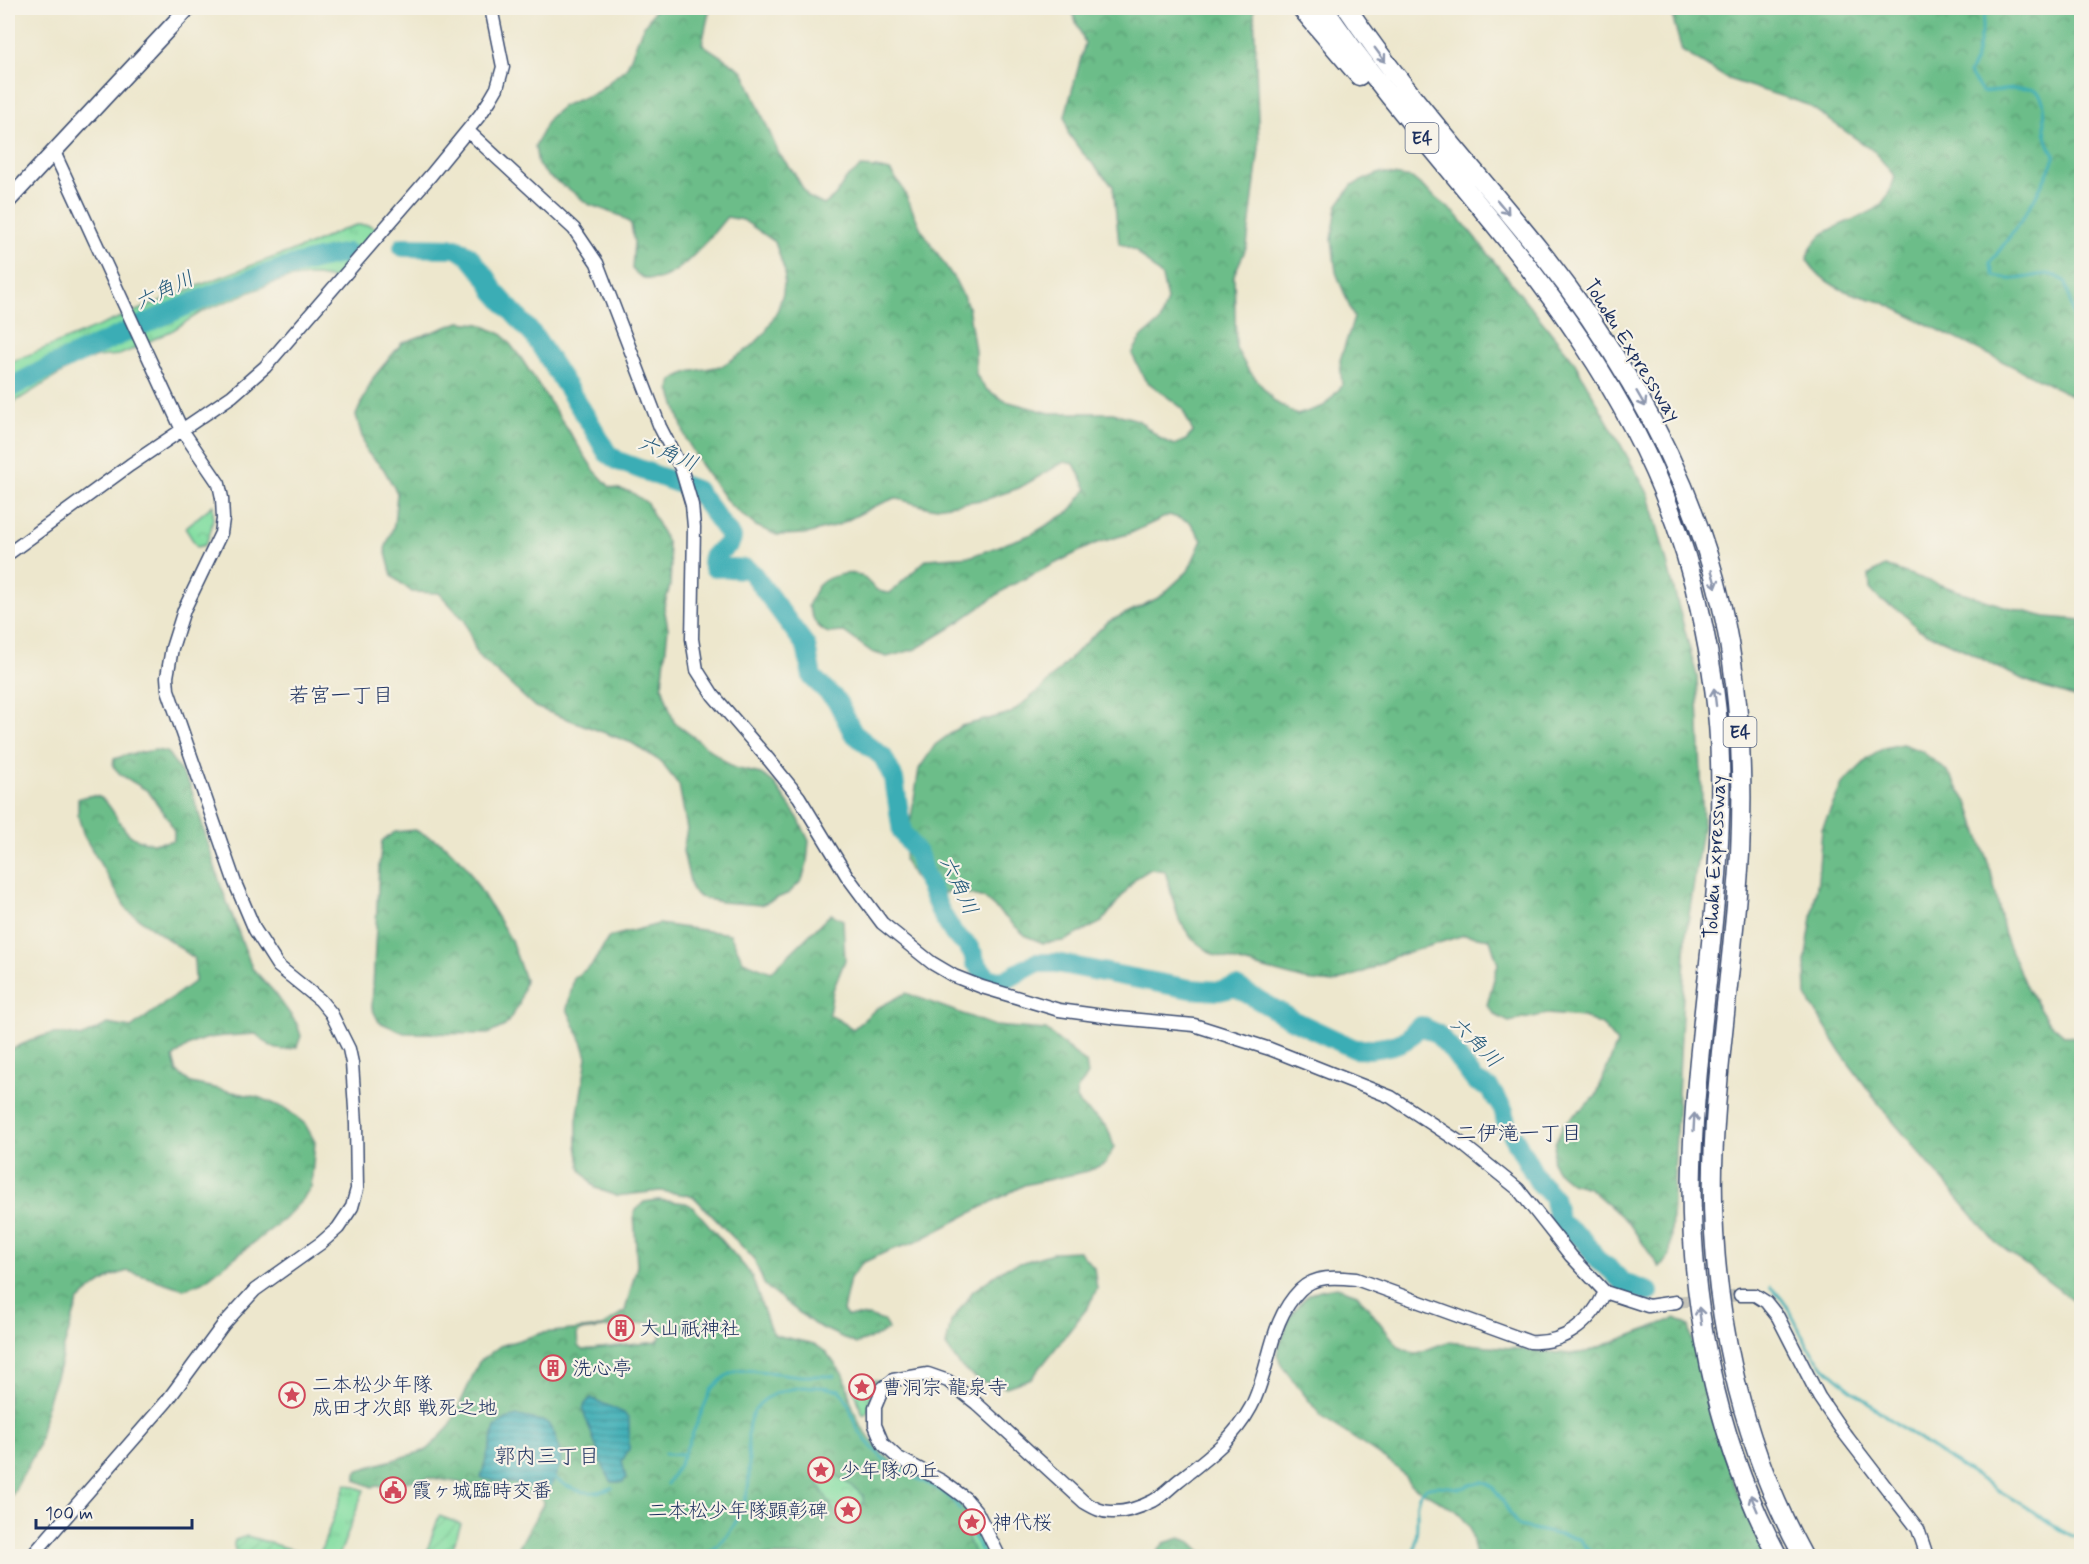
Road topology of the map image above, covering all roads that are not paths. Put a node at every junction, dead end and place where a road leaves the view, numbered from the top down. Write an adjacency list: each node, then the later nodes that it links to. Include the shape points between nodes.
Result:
1 (188, 8): 7 (main road)
2 (492, 8): 6 (street, via 503,59 501,76)
3 (1301, 8): 9 (highway)
4 (1324, 8): 9 (highway, Tohoku Expressway / E4, via 1370,73)
5 (1347, 8): 18 (highway, Tohoku Expressway / E4, one-way to 18, via 1387,64 1542,253 1599,331 1660,436 1705,545 1731,657 1742,757 1740,857 1714,1155 1718,1282 1733,1372 1747,1422 1768,1482)
6 (468, 131): 10 (street, via 265,367 232,396); 12 (street, via 584,241 603,278 660,427 681,468 694,518 692,639 702,679 788,782 876,916 932,963 982,987 1059,1010 1194,1025 1270,1049 1391,1097 1461,1143 1518,1189)
7 (54, 152): 8 (main road); 10 (street)
8 (8, 201)
9 (1525, 264): 17 (highway, Tohoku Expressway / E4, one-way to 9, via 1727,1430 1705,1345 1696,1285 1692,1168 1695,1104 1720,810 1717,711 1700,606 1684,551 1628,419 1592,358)
10 (182, 429): 11 (street); 15 (street, via 219,484 224,519 216,546 184,610 170,656 168,690 255,930 278,966 331,1013 349,1049 357,1189 352,1207 338,1228 255,1290 223,1325 177,1390 128,1449)
11 (8, 554)
12 (1605, 1292): 14 (street, via 1648,1306); 16 (street, via 1572,1332 1561,1338 1530,1342 1356,1279 1316,1280 1301,1288 1277,1322 1252,1405 1227,1441 1155,1500 1130,1510 1108,1512 1084,1502 948,1381 928,1374 893,1380 883,1388 875,1407 875,1425 883,1444 897,1457 965,1498 977,1512)
13 (1740, 1295): 19 (street, via 1755,1295 1778,1317 1819,1397 1918,1529)
14 (1676, 1302)
15 (32, 1557)
16 (999, 1557)
17 (1778, 1557)
18 (1803, 1557)
19 (1927, 1557)

